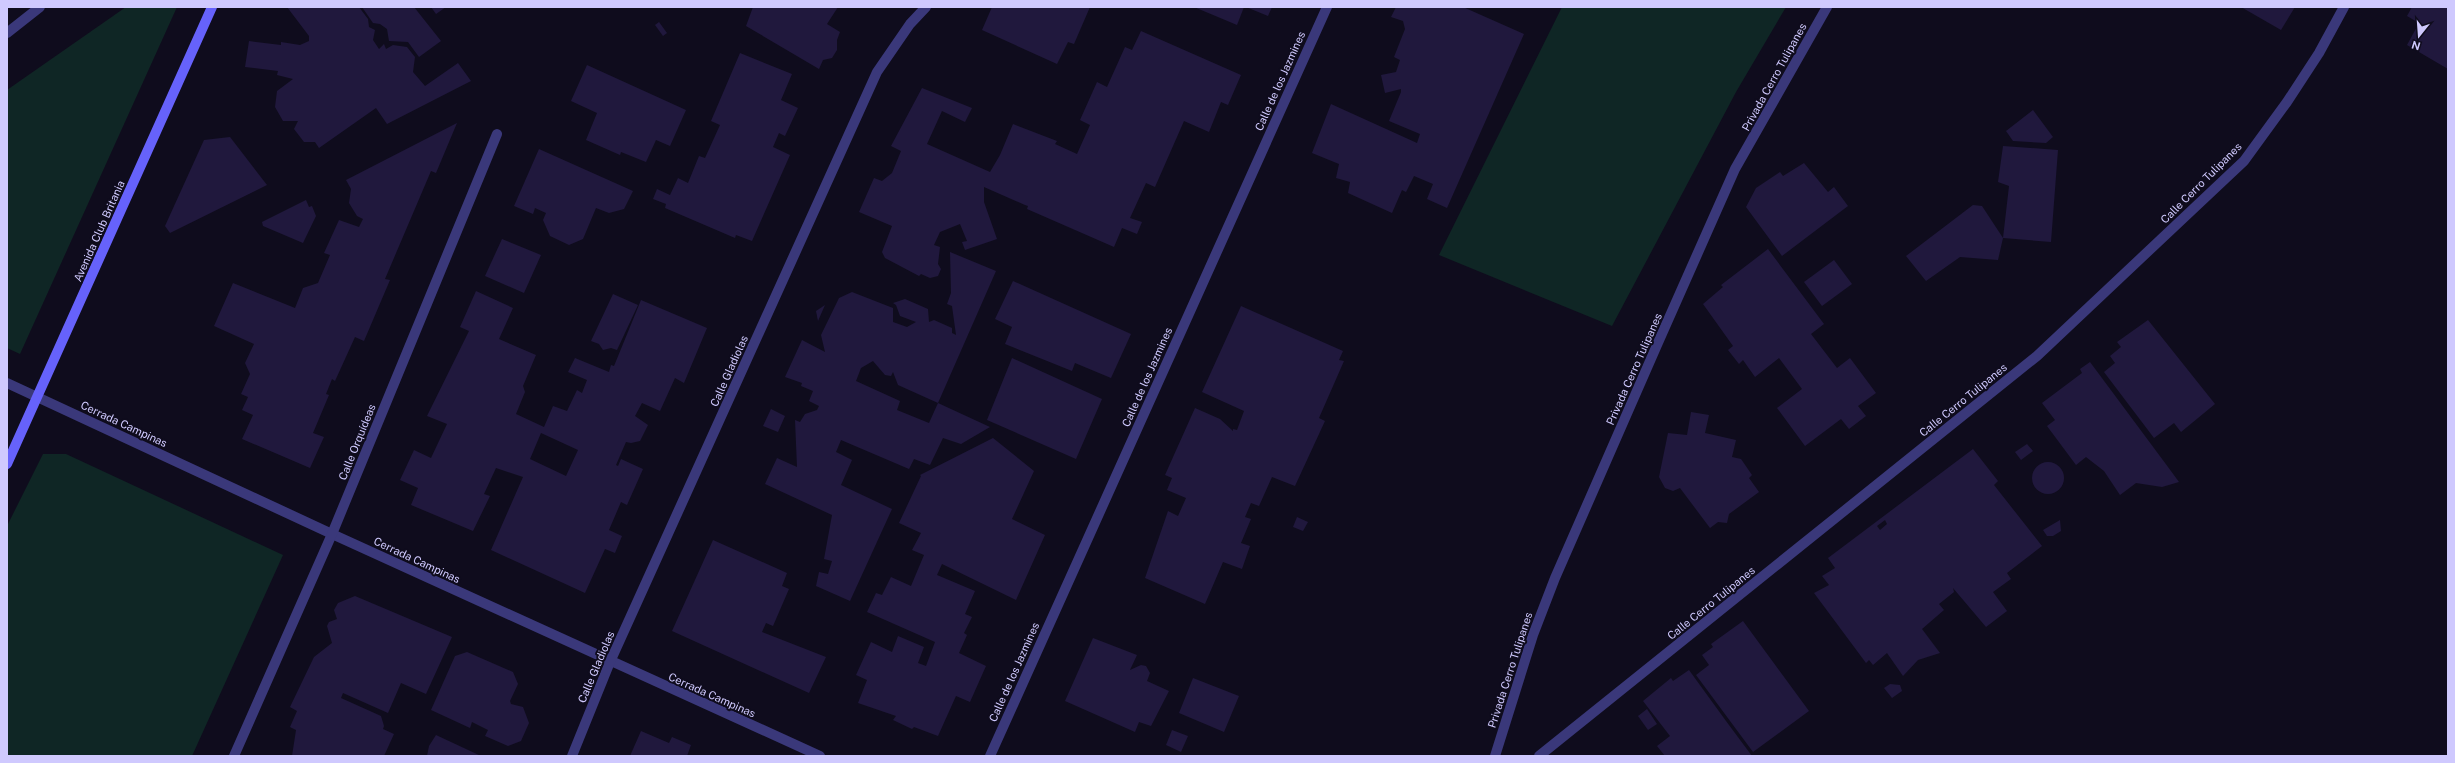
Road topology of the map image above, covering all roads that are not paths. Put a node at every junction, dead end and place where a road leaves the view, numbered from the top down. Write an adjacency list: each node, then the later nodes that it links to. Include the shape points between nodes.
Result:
1 (40, 7): 7 (street)
2 (212, 7): 10 (main road, Avenida Club Britania)
3 (926, 7): 13 (street, Calle Gladiolas, via 910,24 877,72)
4 (1327, 7): 17 (street, Calle de los Jazmines)
5 (1827, 7): 18 (street, Privada Cerro Tulipanes, via 1735,169 1660,338 1555,578 1533,635)
6 (2344, 7): 19 (street, Calle Cerro Tulipanes, via 2288,102 2244,161 2037,356)
7 (7, 33)
8 (496, 134): 12 (street, Calle Orquídeas)
9 (7, 383): 10 (street, Cerrada Campinas)
10 (38, 398): 11 (main road, Avenida Club Britania); 12 (street, Cerrada Campinas)
11 (7, 464)
12 (332, 534): 13 (street, Cerrada Campinas); 14 (street, Calle Orquídeas)
13 (610, 662): 15 (street, Calle Gladiolas); 16 (street, Cerrada Campinas)
14 (234, 756)
15 (572, 756)
16 (820, 756)
17 (990, 756)
18 (1495, 756)
19 (1539, 756)

